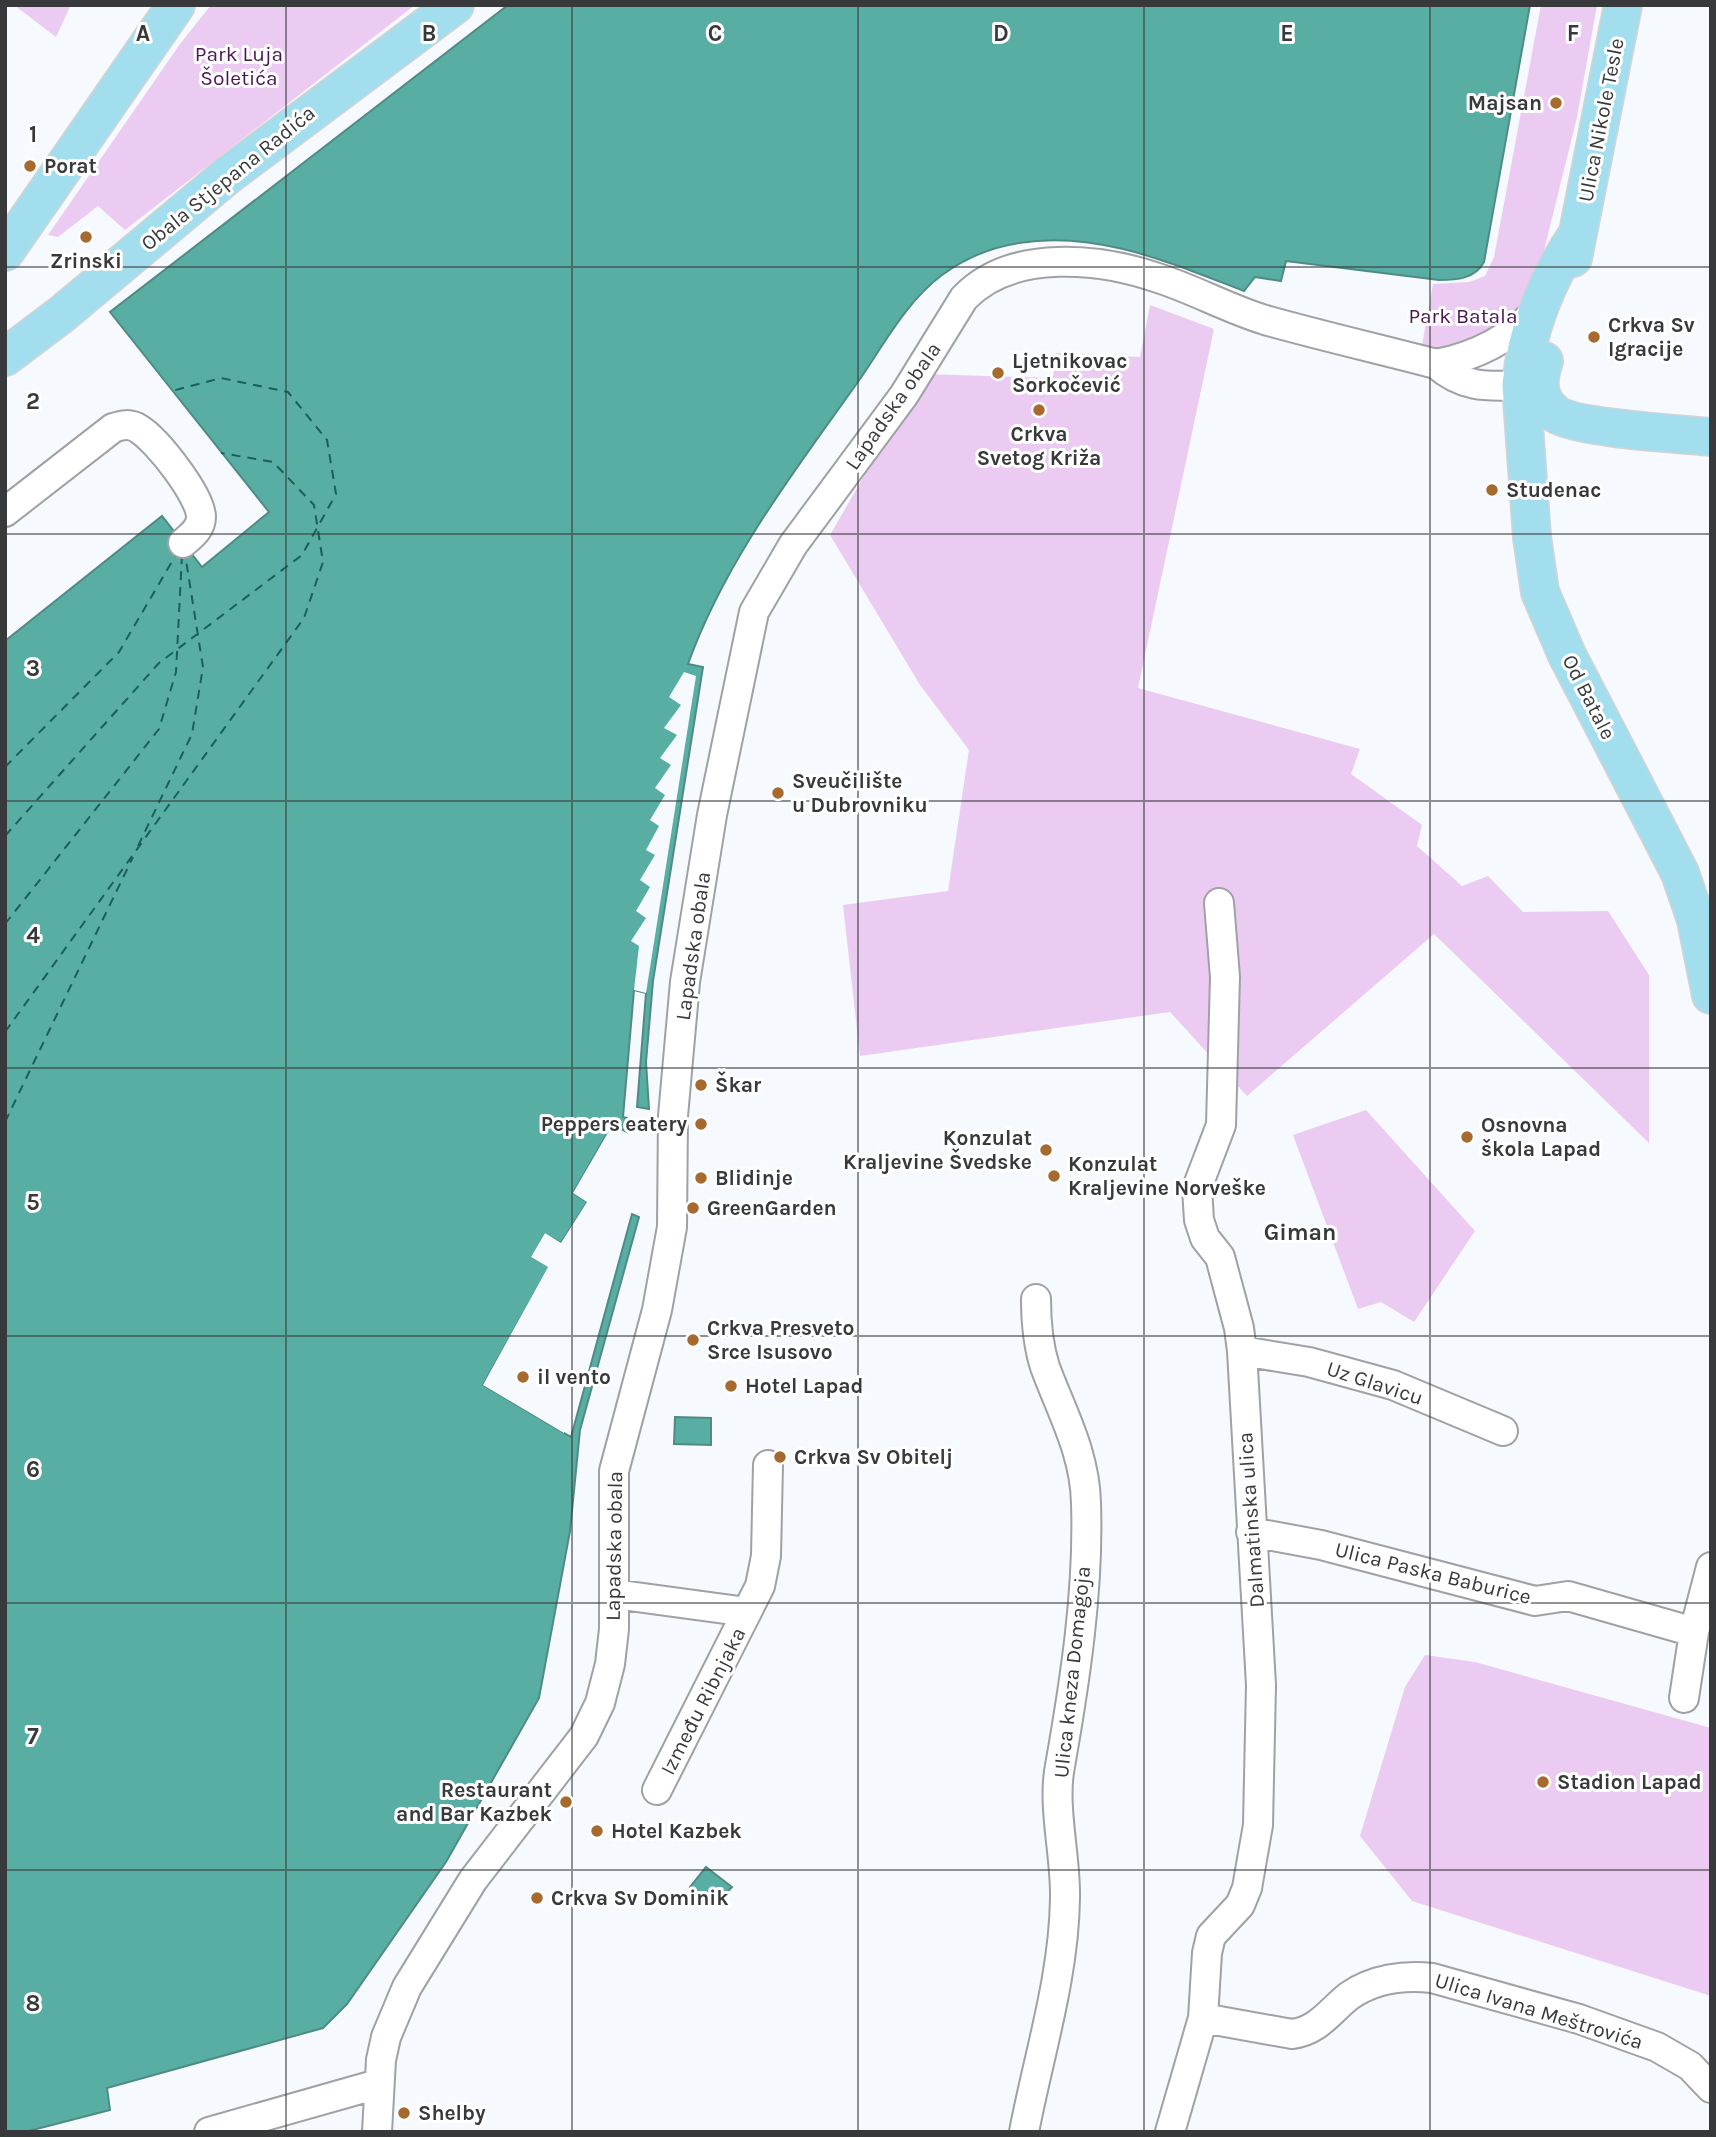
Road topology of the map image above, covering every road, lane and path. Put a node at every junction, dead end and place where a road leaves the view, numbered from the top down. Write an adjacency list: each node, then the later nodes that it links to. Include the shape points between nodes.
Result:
1 (176, 5): 5 (main road)
2 (1623, 5): 4 (main road, Ulica Nikole Tesle)
3 (445, 9): 7 (main road, Obala Stjepana Radića, via 228,175)
4 (1577, 235): 6 (main road, Ulica Nikole Tesle); 9 (main road, Ulica Nikole Tesle, via 1566,295)
5 (5, 252)
6 (1539, 309): 8 (street, via 1508,337); 9 (main road, Ulica Nikole Tesle, via 1527,346)
7 (5, 357)
8 (1445, 362): 9 (street, Lapadska obala, via 1496,366); 23 (street, Lapadska obala, via 1264,320 1160,278 1080,263 1028,265 976,286 964,298 904,394 793,545 754,611 712,815 685,982 673,1116 672,1227 657,1310 614,1471)
9 (1529, 385): 10 (main road, via 1548,407); 12 (main road, Od Batale)
10 (1567, 419): 11 (main road); 12 (main road, via 1542,432)
11 (1711, 437)
12 (1528, 458): 16 (main road, Od Batale, via 1540,592 1567,655 1680,873 1696,920)
13 (5, 512): 14 (street, via 113,428 125,424 138,427 150,438 199,503 202,519 198,530)
14 (183, 543)
15 (1219, 903): 18 (street, Dalmatinska ulica, via 1226,977 1221,1125 1197,1188 1199,1220 1205,1238 1220,1257)
16 (1711, 995)
17 (1036, 1299): 33 (street, Ulica kneza Domagoja, via 1036,1327 1045,1365 1074,1435 1082,1468 1086,1538 1066,1743 1059,1767 1065,1898 1060,1968)
18 (1242, 1351): 19 (street, Uz Glavicu, via 1309,1362 1393,1385); 21 (street, Dalmatinska ulica)
19 (1503, 1430)
20 (768, 1465): 24 (street, Između Ribnjaka, via 766,1556 760,1586)
21 (1251, 1532): 25 (street, Ulica Paska Baburice, via 1321,1545 1535,1601 1568,1596); 28 (street, Dalmatinska ulica, via 1261,1685 1258,1825 1240,1905 1211,1936)
22 (1711, 1567): 25 (street)
23 (614, 1594): 24 (street, Između Ribnjaka); 29 (street, Lapadska obala, via 610,1664 600,1703 584,1736 473,1880 407,1987 386,2037)
24 (747, 1612): 27 (street, Između Ribnjaka)
25 (1694, 1632): 26 (street)
26 (1684, 1698)
27 (657, 1790)
28 (1203, 2018): 30 (street, Ulica Ivana Meštrovića, via 1292,2035 1317,2026 1351,1995 1387,1980 1432,1978 1657,2047 1690,2066); 34 (street, Dalmatinska ulica)
29 (378, 2084): 31 (street); 32 (street, Lapadska obala)
30 (1711, 2088)
31 (209, 2132)
32 (376, 2132)
33 (1024, 2132)
34 (1170, 2132)

